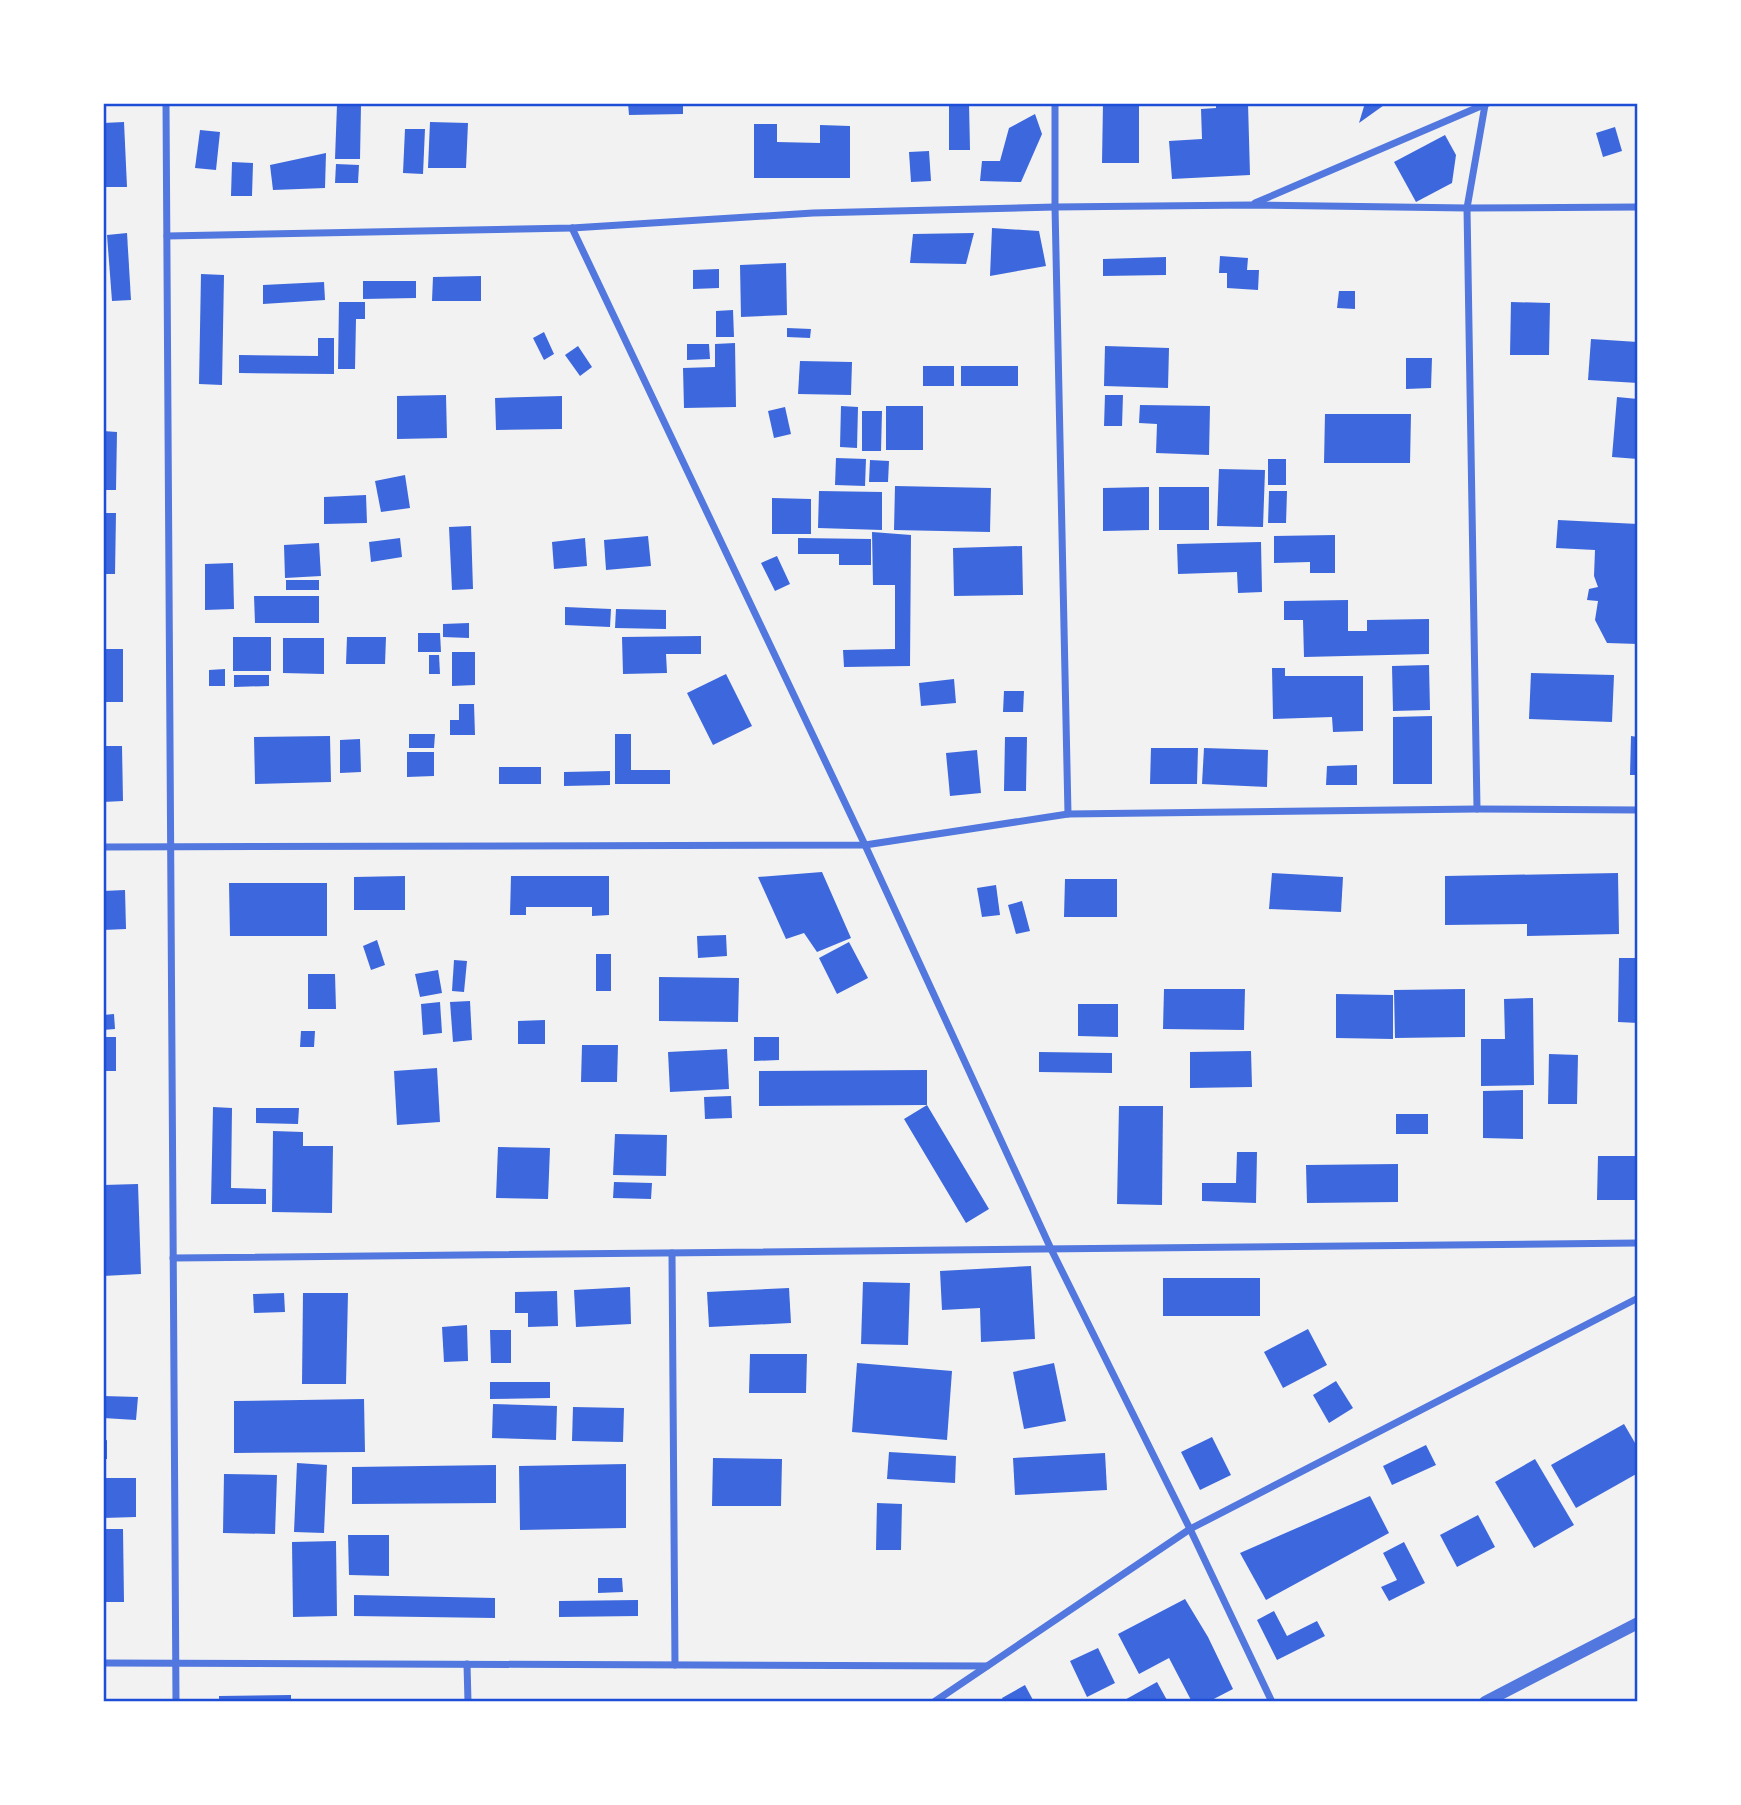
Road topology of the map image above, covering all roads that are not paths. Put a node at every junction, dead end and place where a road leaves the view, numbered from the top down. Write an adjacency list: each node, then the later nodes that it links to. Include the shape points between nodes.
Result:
1 (166, 103): 9 (street)
2 (1055, 103): 5 (street)
3 (1487, 104): 4 (street); 7 (street)
4 (1251, 205): 5 (street); 7 (street)
5 (1055, 207): 8 (street, via 813,213); 12 (street)
6 (1638, 207): 7 (street)
7 (1467, 208): 10 (street)
8 (572, 228): 9 (street); 13 (street)
9 (167, 236): 15 (street)
10 (1477, 809): 11 (street); 12 (street)
11 (1638, 810)
12 (1068, 814): 13 (street)
13 (865, 845): 15 (street); 17 (street)
14 (103, 847): 15 (street)
15 (170, 848): 19 (street)
16 (1638, 1243): 17 (street)
17 (1051, 1249): 18 (street); 21 (street)
18 (672, 1252): 19 (street); 26 (street)
19 (173, 1258): 24 (street)
20 (1638, 1298): 21 (street)
21 (1190, 1529): 27 (street); 31 (street)
22 (1638, 1623): 32 (street)
23 (103, 1663): 24 (street)
24 (176, 1663): 25 (street); 28 (street)
25 (467, 1664): 26 (street); 29 (street)
26 (675, 1665): 27 (street)
27 (987, 1666): 30 (street)
28 (176, 1702)
29 (468, 1702)
30 (934, 1702)
31 (1272, 1702)
32 (1485, 1702)

